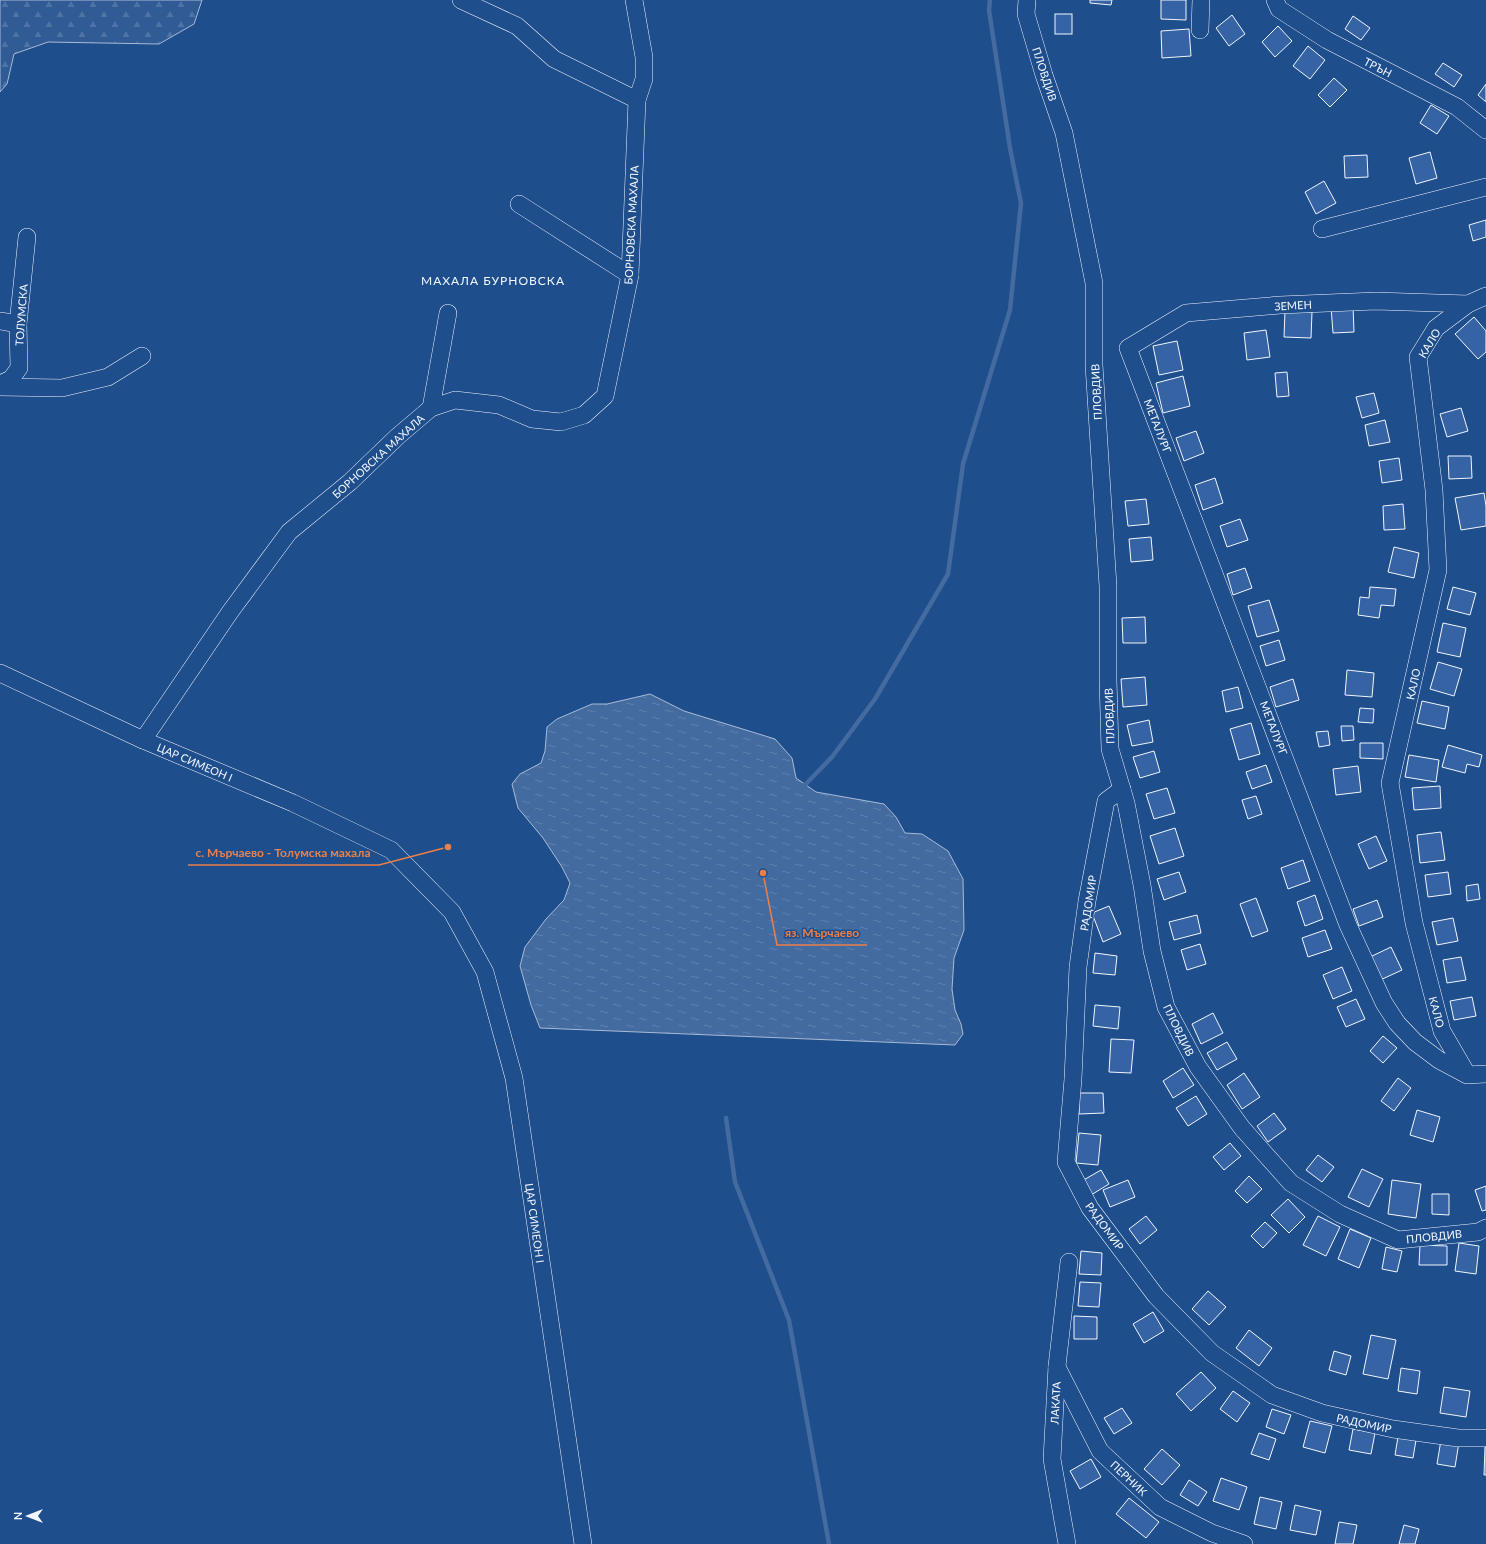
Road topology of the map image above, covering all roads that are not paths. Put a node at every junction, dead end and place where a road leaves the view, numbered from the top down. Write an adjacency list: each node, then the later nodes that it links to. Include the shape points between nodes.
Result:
1 (462, 0): 7 (street, via 517,26 554,59)
2 (634, 0): 7 (street, БОРНОВСКА МАХАЛА, via 644,57 644,79)
3 (1027, 0): 25 (street, ПЛОВДИВ, via 1026,14 1064,133 1094,283 1094,365 1108,586 1110,748)
4 (1201, 0): 6 (street)
5 (1275, 0): 8 (street, ТРЪН, via 1279,9 1327,40 1457,107)
6 (1200, 30)
7 (637, 100): 13 (street, БОРНОВСКА МАХАЛА)
8 (1486, 130)
9 (1486, 187): 11 (street)
10 (519, 204): 13 (street)
11 (1322, 229)
12 (27, 237): 18 (street, ТОЛУМСКА)
13 (630, 275): 22 (street, БОРНОВСКА МАХАЛА, via 605,396 584,415 561,422 532,419 499,405 455,400)
14 (1486, 296): 15 (street, КАЛО)
15 (1468, 304): 19 (street, ЗЕМЕН, via 1376,301 1280,305 1186,313); 27 (street, КАЛО, via 1436,328 1418,357 1434,490 1438,570 1390,783 1414,923 1442,1031)
16 (448, 313): 22 (street)
17 (0, 321): 18 (street)
18 (18, 324): 21 (street, ТОЛУМСКА, via 19,368 11,378)
19 (1128, 348): 27 (street, МЕТАЛУРГ, via 1348,925 1384,1003 1397,1023 1415,1042 1439,1060)
20 (142, 356): 21 (street, via 108,377 62,388)
21 (0, 385)
22 (431, 408): 24 (street, БОРНОВСКА МАХАЛА, via 350,482 289,532 230,612)
23 (0, 673): 24 (street, ЦАР СИМЕОН I)
24 (143, 740): 32 (street, ЦАР СИМЕОН I, via 293,803 391,850 452,912 485,972 514,1078)
25 (1122, 789): 28 (street, ПЛОВДИВ, via 1142,885 1152,951 1166,1007 1198,1068 1242,1128 1291,1183 1340,1214 1398,1240 1478,1232); 31 (street, РАДОМИР, via 1106,801 1078,967 1066,1162 1090,1208 1156,1296 1212,1353 1272,1394 1322,1413 1393,1429 1458,1438)
26 (1486, 1074): 27 (street)
27 (1467, 1075)
28 (1486, 1228)
29 (1069, 1262): 30 (street, ЛАКАТА)
30 (1057, 1366): 33 (street, ЛАКАТА, via 1052,1459); 34 (street, ПЕРНИК, via 1100,1451 1160,1507 1212,1533)
31 (1486, 1438)
32 (583, 1544)
33 (1067, 1544)
34 (1244, 1544)

